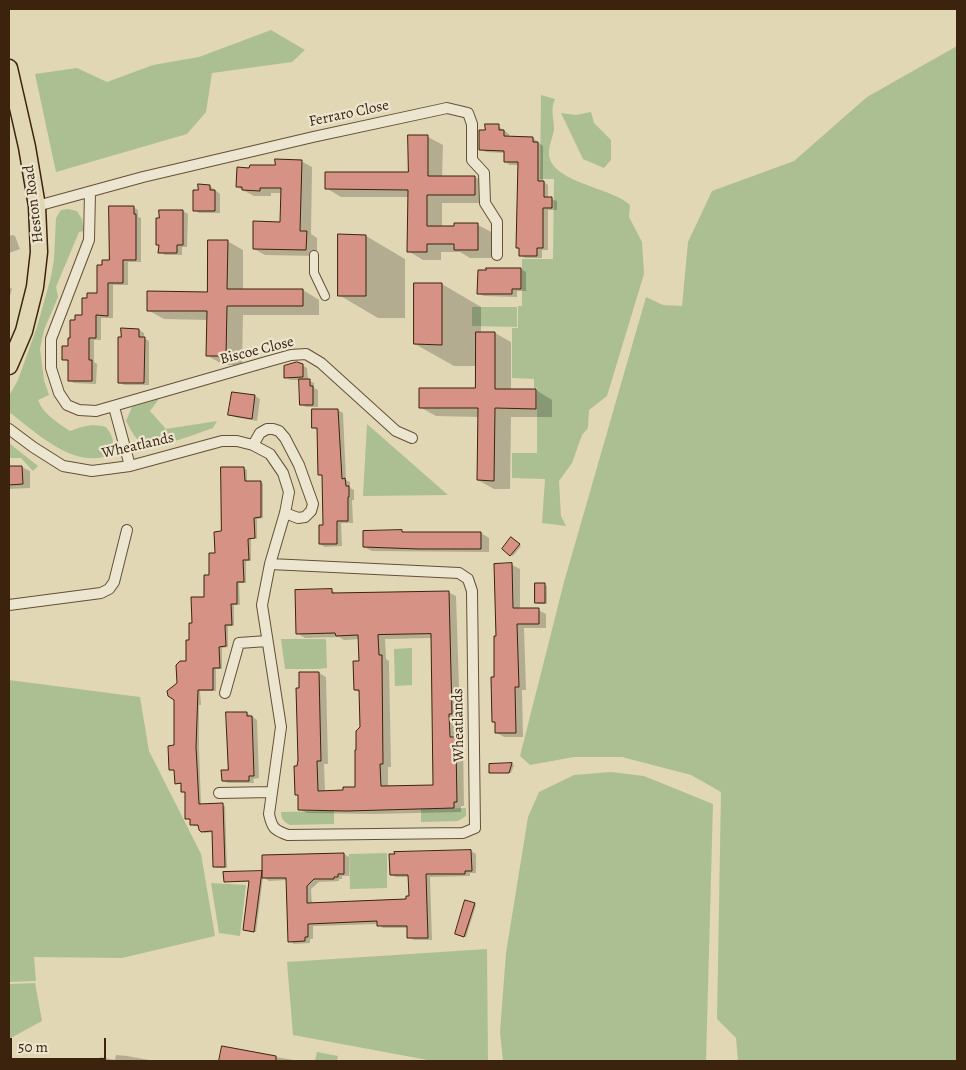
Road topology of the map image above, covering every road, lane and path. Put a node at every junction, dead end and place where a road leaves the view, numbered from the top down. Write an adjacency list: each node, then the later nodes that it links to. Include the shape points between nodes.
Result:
1 (9, 68): 3 (main road, Heston Road)
2 (90, 192): 3 (street, Ferraro Close); 5 (street, Ferraro Close, via 447,108 468,113 472,124 472,160 484,172 484,203 497,222); 8 (street, Biscoe Close, via 89,240 51,339 51,368 59,393 67,405 78,410 96,411)
3 (37, 206): 7 (main road, Heston Road, via 40,252 35,287 24,331)
4 (314, 255): 6 (street, via 314,273)
5 (497, 255)
6 (326, 296)
7 (9, 366)
8 (114, 407): 10 (street, Biscoe Close, via 291,355 306,354 321,363 396,431); 12 (street)
9 (9, 429): 12 (street, Wheatlands, via 63,466 92,471)
10 (412, 438)
11 (253, 445): 12 (street, Wheatlands, via 222,441); 13 (street, Wheatlands, via 270,454 283,473 289,492); 13 (street, via 260,433 267,429 279,431 299,465 313,504 311,511 306,517 298,518)
12 (130, 466)
13 (285, 514): 15 (street, Wheatlands)
14 (127, 530): 16 (street, via 114,582 109,589 100,593)
15 (270, 564): 17 (street, Wheatlands, via 262,605); 19 (street, Wheatlands, via 459,573 468,579 472,591 476,828 463,833 288,835 272,826 269,814)
16 (9, 605)
17 (268, 641): 18 (street, via 239,644); 19 (street, Wheatlands, via 281,726)
18 (225, 693)
19 (272, 792): 20 (street)
20 (219, 793)

